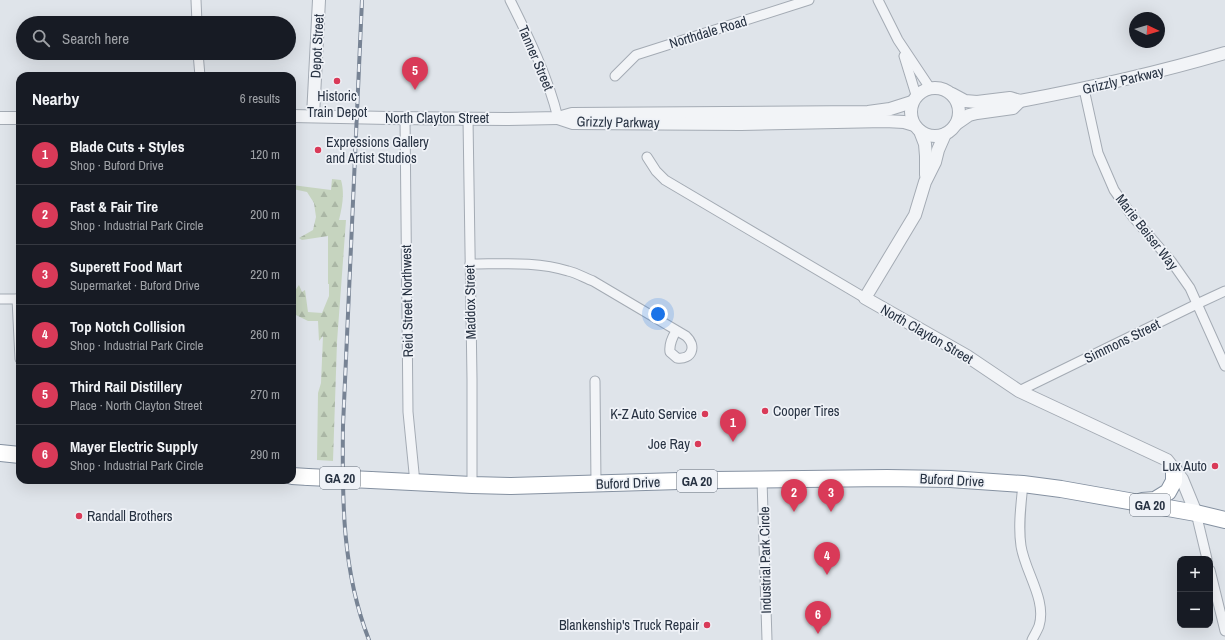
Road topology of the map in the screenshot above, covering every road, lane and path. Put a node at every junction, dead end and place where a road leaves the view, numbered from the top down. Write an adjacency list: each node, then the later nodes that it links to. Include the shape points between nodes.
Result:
1 (196, 0): 6 (street)
2 (319, 0): 18 (street, Depot Street)
3 (510, 0): 21 (street, Tanner Street, via 541,67)
4 (809, 0): 11 (street, Northdale Road, via 636,55)
5 (878, 0): 7 (street)
6 (197, 16)
7 (898, 40): 12 (street); 15 (street, via 910,72)
8 (1225, 53): 13 (street, Grizzly Parkway)
9 (199, 60): 10 (street)
10 (200, 72)
11 (615, 76)
12 (930, 88): 14 (street, via 938,88); 15 (street, via 922,90)
13 (1084, 89): 16 (street, Grizzly Parkway); 34 (street, Marie Beiser Way, via 1098,153 1114,190 1133,217 1171,261 1190,288)
14 (952, 94): 16 (street, Grizzly Parkway, via 965,101 1010,98); 24 (street, via 959,108)
15 (914, 99): 21 (street, Grizzly Parkway, via 890,109 868,112 572,114); 25 (street, via 910,114)
16 (1020, 101): 24 (street, Grizzly Parkway, via 1013,108 977,113)
17 (296, 116): 18 (street, North Clayton Street)
18 (313, 116): 22 (street, North Clayton Street)
19 (0, 118): 20 (street)
20 (16, 118)
21 (558, 118): 23 (street, North Clayton Street); 25 (street, Grizzly Parkway, via 573,123 741,124 885,121 904,122)
22 (405, 119): 23 (street, North Clayton Street); 44 (street, Reid Street Northwest, via 408,412)
23 (468, 119): 29 (street, Maddox Street)
24 (956, 124): 26 (street)
25 (917, 128): 26 (street, via 932,136); 28 (street, via 925,144)
26 (945, 134): 28 (street)
27 (647, 157): 31 (street, North Clayton Street, via 665,180)
28 (926, 182): 31 (street, via 915,215)
29 (470, 264): 35 (street, via 542,265 568,270); 47 (street, Maddox Street)
30 (1225, 291): 34 (street, Simmons Street)
31 (865, 298): 38 (street, North Clayton Street, via 967,356)
32 (0, 299): 33 (street)
33 (16, 299)
34 (1197, 304): 36 (street, Marie Beiser Way); 38 (street, Simmons Street)
35 (676, 330)
36 (1225, 366)
37 (595, 381): 45 (street)
38 (1019, 391): 41 (street, North Clayton Street, via 1167,460)
39 (0, 453): 40 (highway)
40 (16, 455)
41 (1174, 470): 48 (highway, via 1172,488 1166,493 1155,500); 49 (street, North Clayton Street, via 1182,479)
42 (296, 476): 44 (highway, Buford Drive / GA 20, bridge)
43 (762, 480): 45 (highway, Buford Drive / GA 20); 46 (highway, Buford Drive / GA 20, via 950,478); 54 (street, Industrial Park Circle)
44 (415, 483): 47 (highway, Buford Drive / GA 20)
45 (596, 484): 47 (highway, Buford Drive / GA 20)
46 (1023, 484): 48 (highway, Buford Drive / GA 20); 55 (street, via 1020,510 1021,546 1041,606 1039,626)
47 (472, 485)
48 (1130, 502): 49 (highway, Buford Drive / GA 20)
49 (1196, 513): 50 (highway, Buford Drive / GA 20); 51 (street)
50 (1225, 520)
51 (1206, 556)
52 (1213, 582): 53 (street)
53 (1225, 632)
54 (767, 640)
55 (1032, 640)

